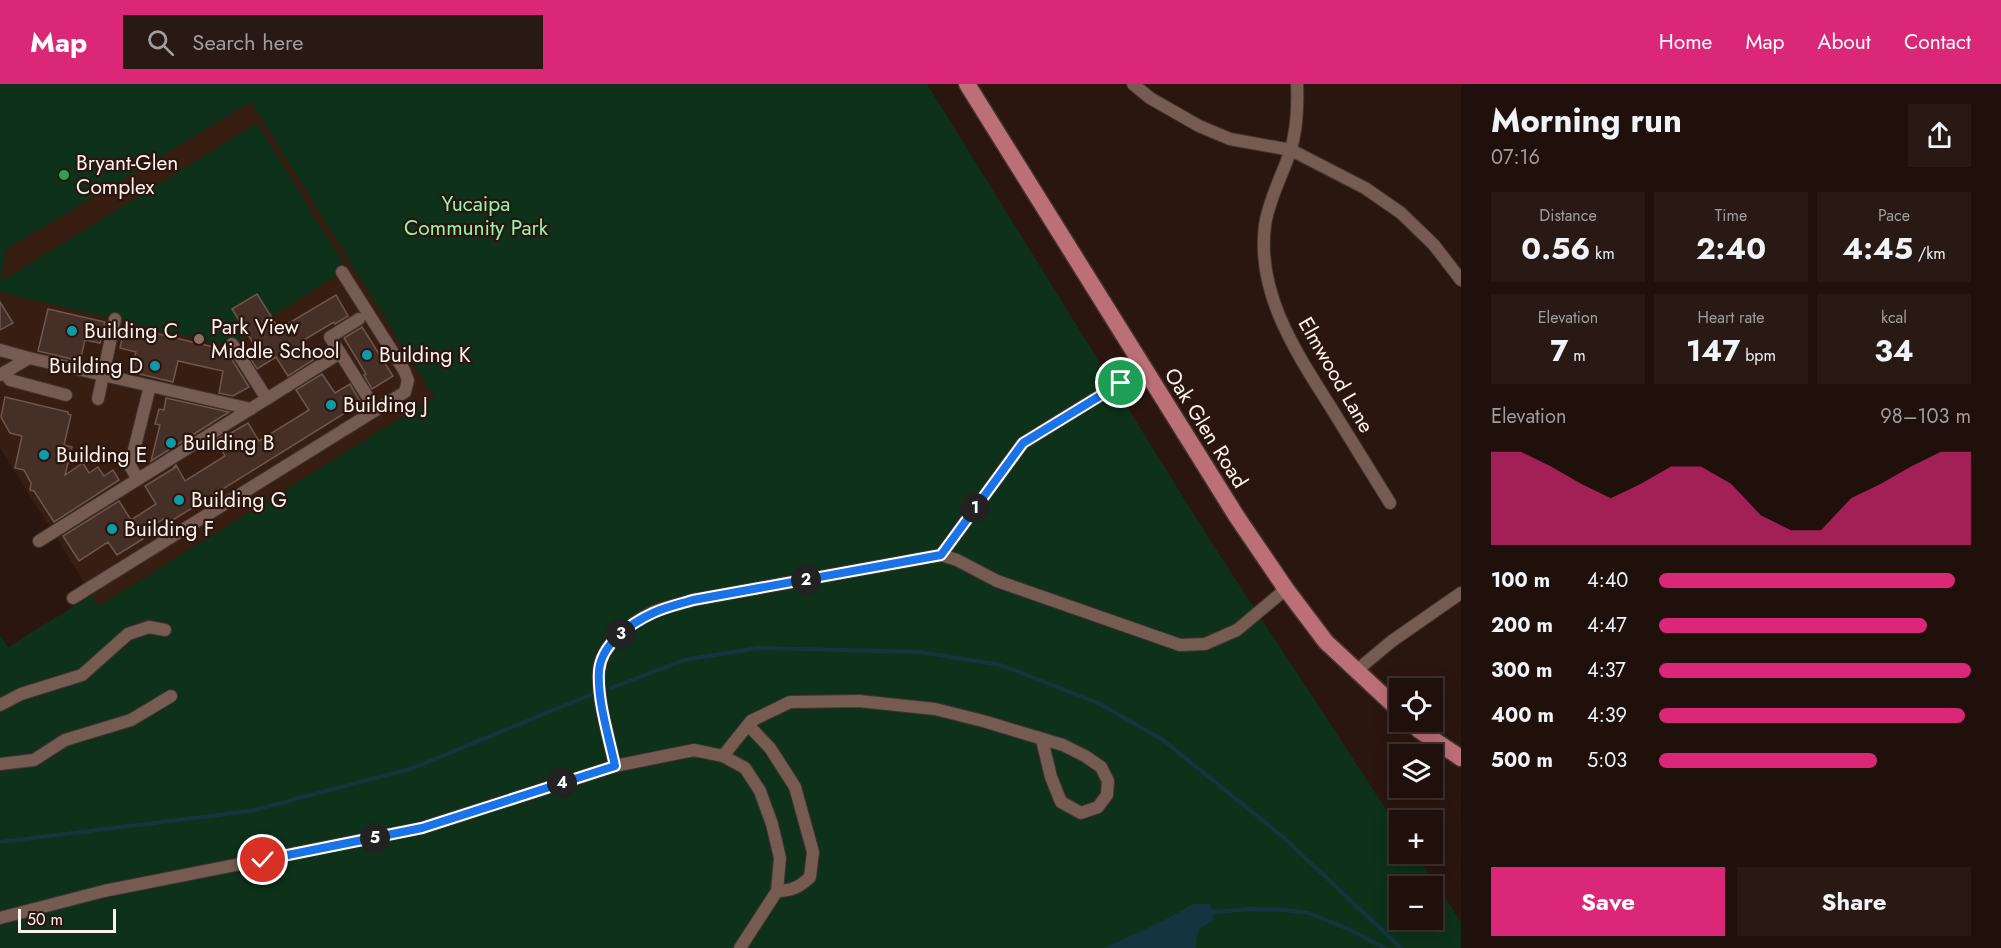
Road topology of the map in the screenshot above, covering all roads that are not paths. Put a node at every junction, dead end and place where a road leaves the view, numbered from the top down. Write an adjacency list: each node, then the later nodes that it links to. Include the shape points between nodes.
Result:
1 (967, 84): 13 (main road, Oak Glen Road)
2 (1132, 84): 4 (street, via 1199,126 1230,139)
3 (1297, 84): 4 (street, Elmwood Lane, via 1298,107)
4 (1291, 150): 6 (street, via 1365,188 1401,213 1434,245); 23 (street, Elmwood Lane, via 1273,193 1265,226 1268,276 1275,305 1288,339)
5 (342, 272): 28 (street, via 404,370 408,380 405,392)
6 (1461, 280)
7 (115, 319): 15 (street)
8 (359, 319): 11 (street, via 330,337)
9 (232, 344): 19 (street)
10 (0, 351): 12 (street)
11 (340, 353): 19 (street); 20 (street)
12 (29, 358): 14 (street); 15 (street)
13 (1143, 369): 25 (street, via 1023,443); 26 (main road, Oak Glen Road)
14 (3, 374): 17 (street, via 10,380)
15 (103, 375): 16 (street); 18 (street)
16 (150, 386): 21 (street); 22 (street, via 130,466)
17 (66, 395)
18 (98, 399)
19 (267, 399): 21 (street)
20 (369, 399)
21 (251, 409): 22 (street)
22 (138, 479): 24 (street)
23 (1390, 503)
24 (39, 541)
25 (941, 555): 26 (street, via 997,581 1180,645 1205,644 1237,630); 40 (street, via 693,600 654,612 627,629 607,648 599,669 600,695)
26 (1286, 590): 30 (main road, Oak Glen Road, via 1326,642)
27 (1461, 593): 30 (street)
28 (73, 598)
29 (165, 630): 33 (street, via 149,627 128,634 82,675 21,694)
30 (1356, 671): 32 (main road, Oak Glen Road)
31 (171, 696): 39 (street, via 131,720 65,740 34,760)
32 (1389, 701)
33 (0, 705)
34 (748, 725): 36 (street, via 790,702 859,701 935,709); 37 (street); 41 (street, via 770,748 795,787 813,852 810,877 800,886)
35 (1422, 732): 38 (main road)
36 (1042, 740): 36 (street, via 1085,756 1101,767 1108,781 1107,795 1098,807 1081,813 1061,802)
37 (723, 756): 40 (street, via 694,750); 41 (street, via 745,768 760,791 780,858)
38 (1461, 758)
39 (0, 764)
40 (615, 766): 42 (street, via 422,828 104,891)
41 (777, 891): 43 (street)
42 (0, 918)
43 (740, 948)

